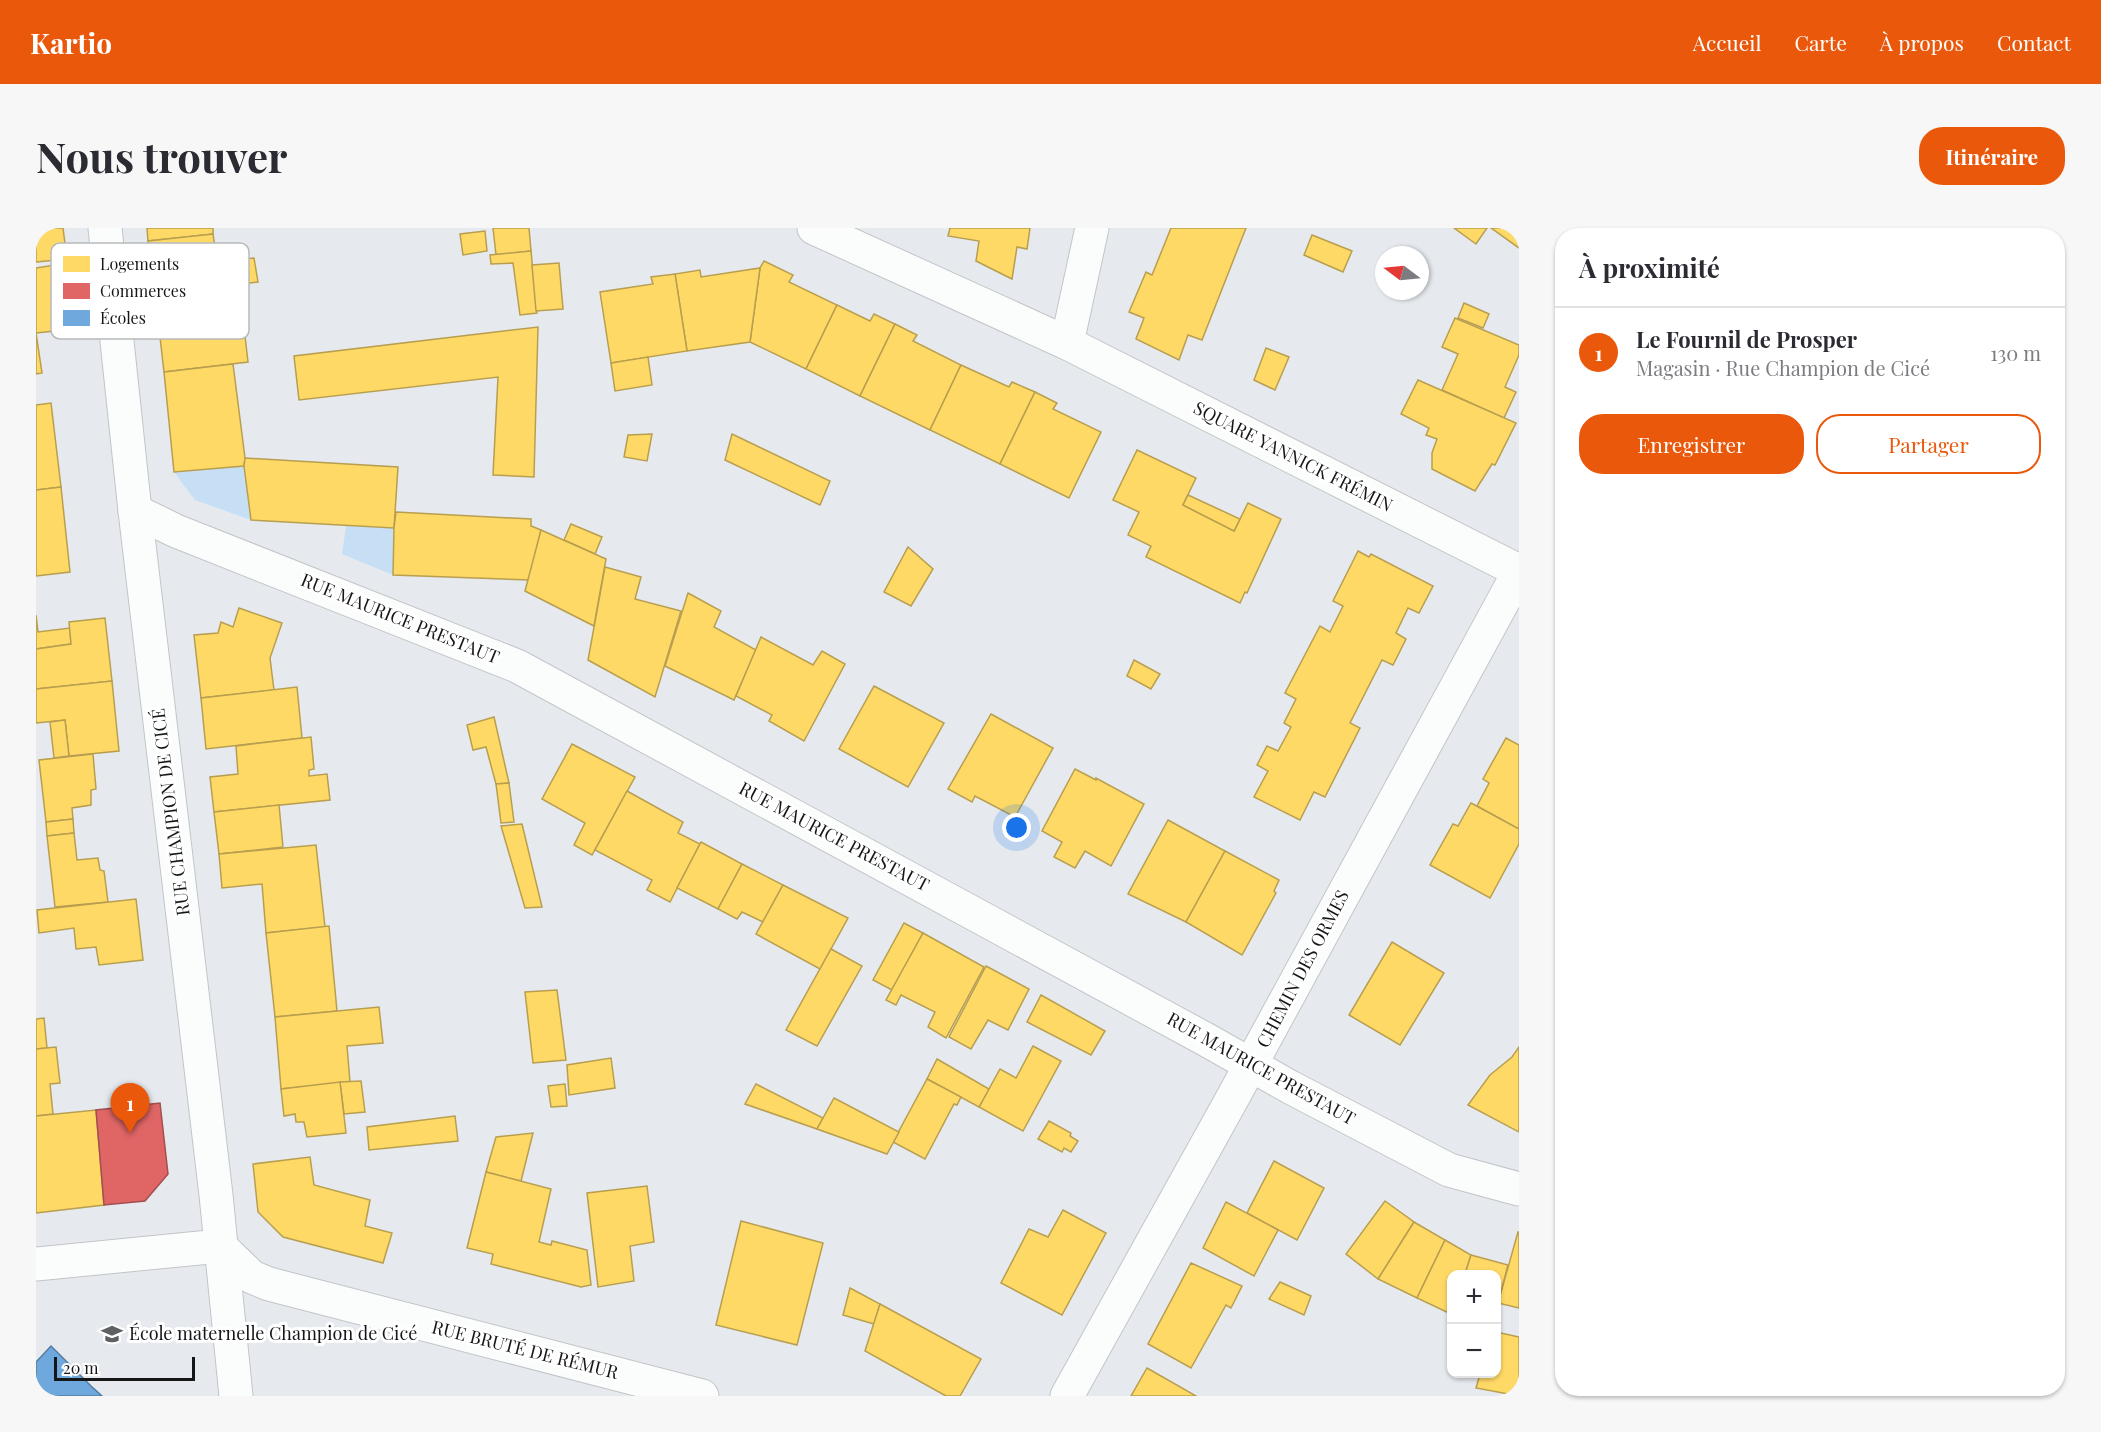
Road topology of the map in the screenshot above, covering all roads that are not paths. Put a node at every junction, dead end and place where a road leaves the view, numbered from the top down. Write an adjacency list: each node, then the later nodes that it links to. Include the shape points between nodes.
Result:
1 (105, 228): 4 (street, RUE CHAMPION DE CICÉ)
2 (814, 228): 6 (street, SQUARE YANNICK FRÉMIN)
3 (1092, 228): 6 (street)
4 (107, 243)
5 (117, 339): 7 (street, RUE CHAMPION DE CICÉ)
6 (1067, 343): 8 (street, SQUARE YANNICK FRÉMIN)
7 (135, 511): 9 (street, RUE MAURICE PRESTAUT, via 176,531 517,666); 11 (street, RUE CHAMPION DE CICÉ)
8 (1519, 572): 9 (street, CHEMIN DES ORMES)
9 (1251, 1064): 10 (street, RUE MAURICE PRESTAUT, via 1449,1170); 15 (street, CHEMIN DES ORMES)
10 (1519, 1189)
11 (220, 1246): 12 (street); 13 (street, RUE CHAMPION DE CICÉ); 14 (street, RUE BRUTÉ DE RÉMUR, via 252,1277 269,1284)
12 (36, 1264)
13 (236, 1396)
14 (702, 1396)
15 (1067, 1396)

